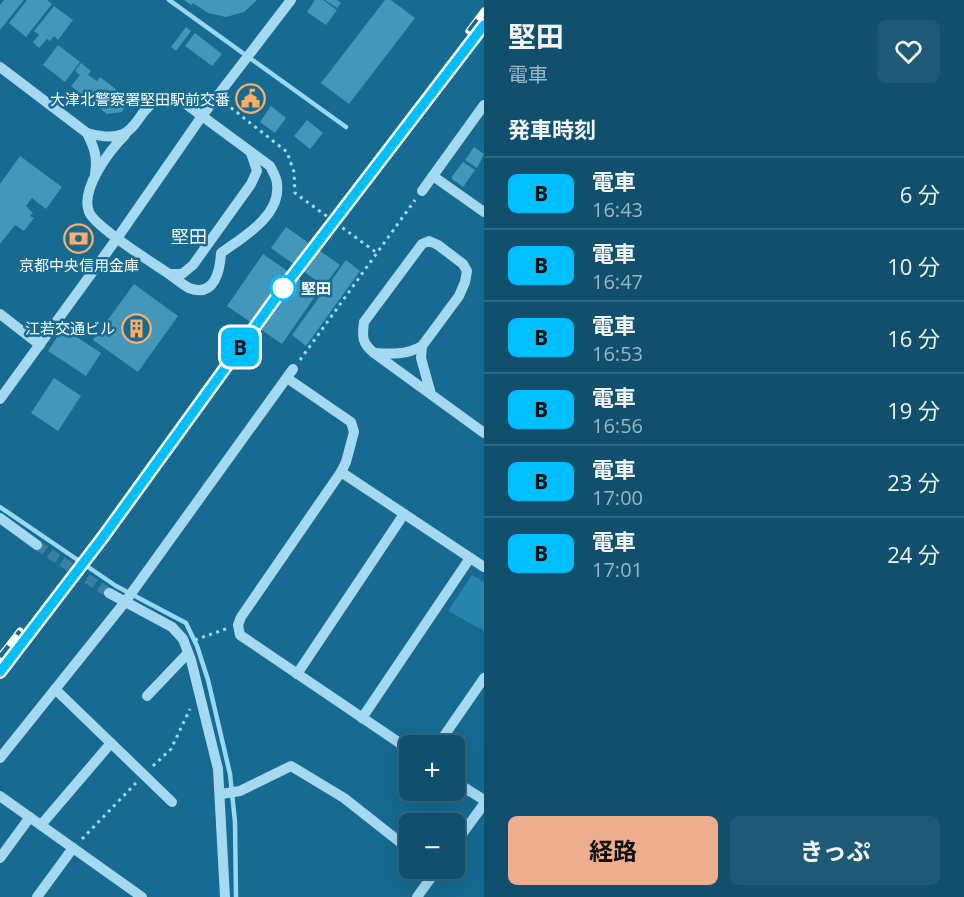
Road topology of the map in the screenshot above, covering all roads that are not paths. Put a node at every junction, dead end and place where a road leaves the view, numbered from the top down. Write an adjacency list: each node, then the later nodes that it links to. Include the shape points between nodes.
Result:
1 (291, 0): 4 (street)
2 (0, 67): 5 (street)
3 (484, 105): 8 (street)
4 (202, 116): 6 (street, via 179,99 165,98 151,105); 7 (street); 12 (street)
5 (87, 133): 6 (street, via 103,138); 9 (street, via 96,155)
6 (128, 133): 9 (street, via 110,150)
7 (251, 153): 13 (street, via 256,171 251,184); 14 (street, via 270,166 278,183 277,199 253,229)
8 (433, 176): 10 (street); 11 (street)
9 (94, 179): 12 (street, via 88,211 98,225)
10 (422, 191)
11 (484, 212)
12 (117, 237): 15 (street); 17 (street)
13 (208, 244): 14 (street); 15 (street, via 182,274)
14 (221, 252): 15 (street, via 220,271 213,284 201,290 190,288)
15 (170, 274)
16 (0, 314): 17 (street)
17 (40, 345): 21 (street)
18 (422, 346): 19 (street, via 396,354); 19 (street, via 459,296 467,271 438,244 429,241 422,244 364,322 362,337); 20 (street, via 421,358)
19 (374, 353): 20 (street)
20 (431, 394): 22 (street)
21 (0, 399)
22 (484, 433)
23 (340, 472): 24 (street); 30 (street, via 354,432 351,422 290,373); 32 (street, via 238,625 240,635)
24 (404, 514): 27 (street); 32 (street)
25 (0, 518): 26 (street)
26 (36, 545)
27 (470, 558): 28 (street); 36 (street)
28 (484, 567)
29 (109, 593): 30 (street)
30 (126, 600): 31 (street, via 172,627 183,639); 34 (street)
31 (188, 653): 35 (street); 42 (street)
32 (297, 674): 36 (street)
33 (484, 678): 37 (street)
34 (55, 689): 38 (street); 40 (street)
35 (147, 696)
36 (362, 718): 39 (street)
37 (444, 735)
38 (111, 743): 44 (street); 47 (street)
39 (399, 743)
40 (0, 758)
41 (465, 788): 45 (street)
42 (221, 794): 49 (street, via 240,791 291,766 344,798); 55 (street)
43 (0, 796): 46 (street)
44 (172, 802)
45 (484, 802): 48 (street)
46 (30, 817): 47 (street); 51 (street)
47 (41, 825): 50 (street)
48 (465, 829)
49 (399, 841)
50 (73, 848): 53 (street); 54 (street)
51 (0, 858)
52 (429, 879): 56 (street)
53 (37, 897)
54 (142, 897)
55 (225, 897)
56 (417, 897)

